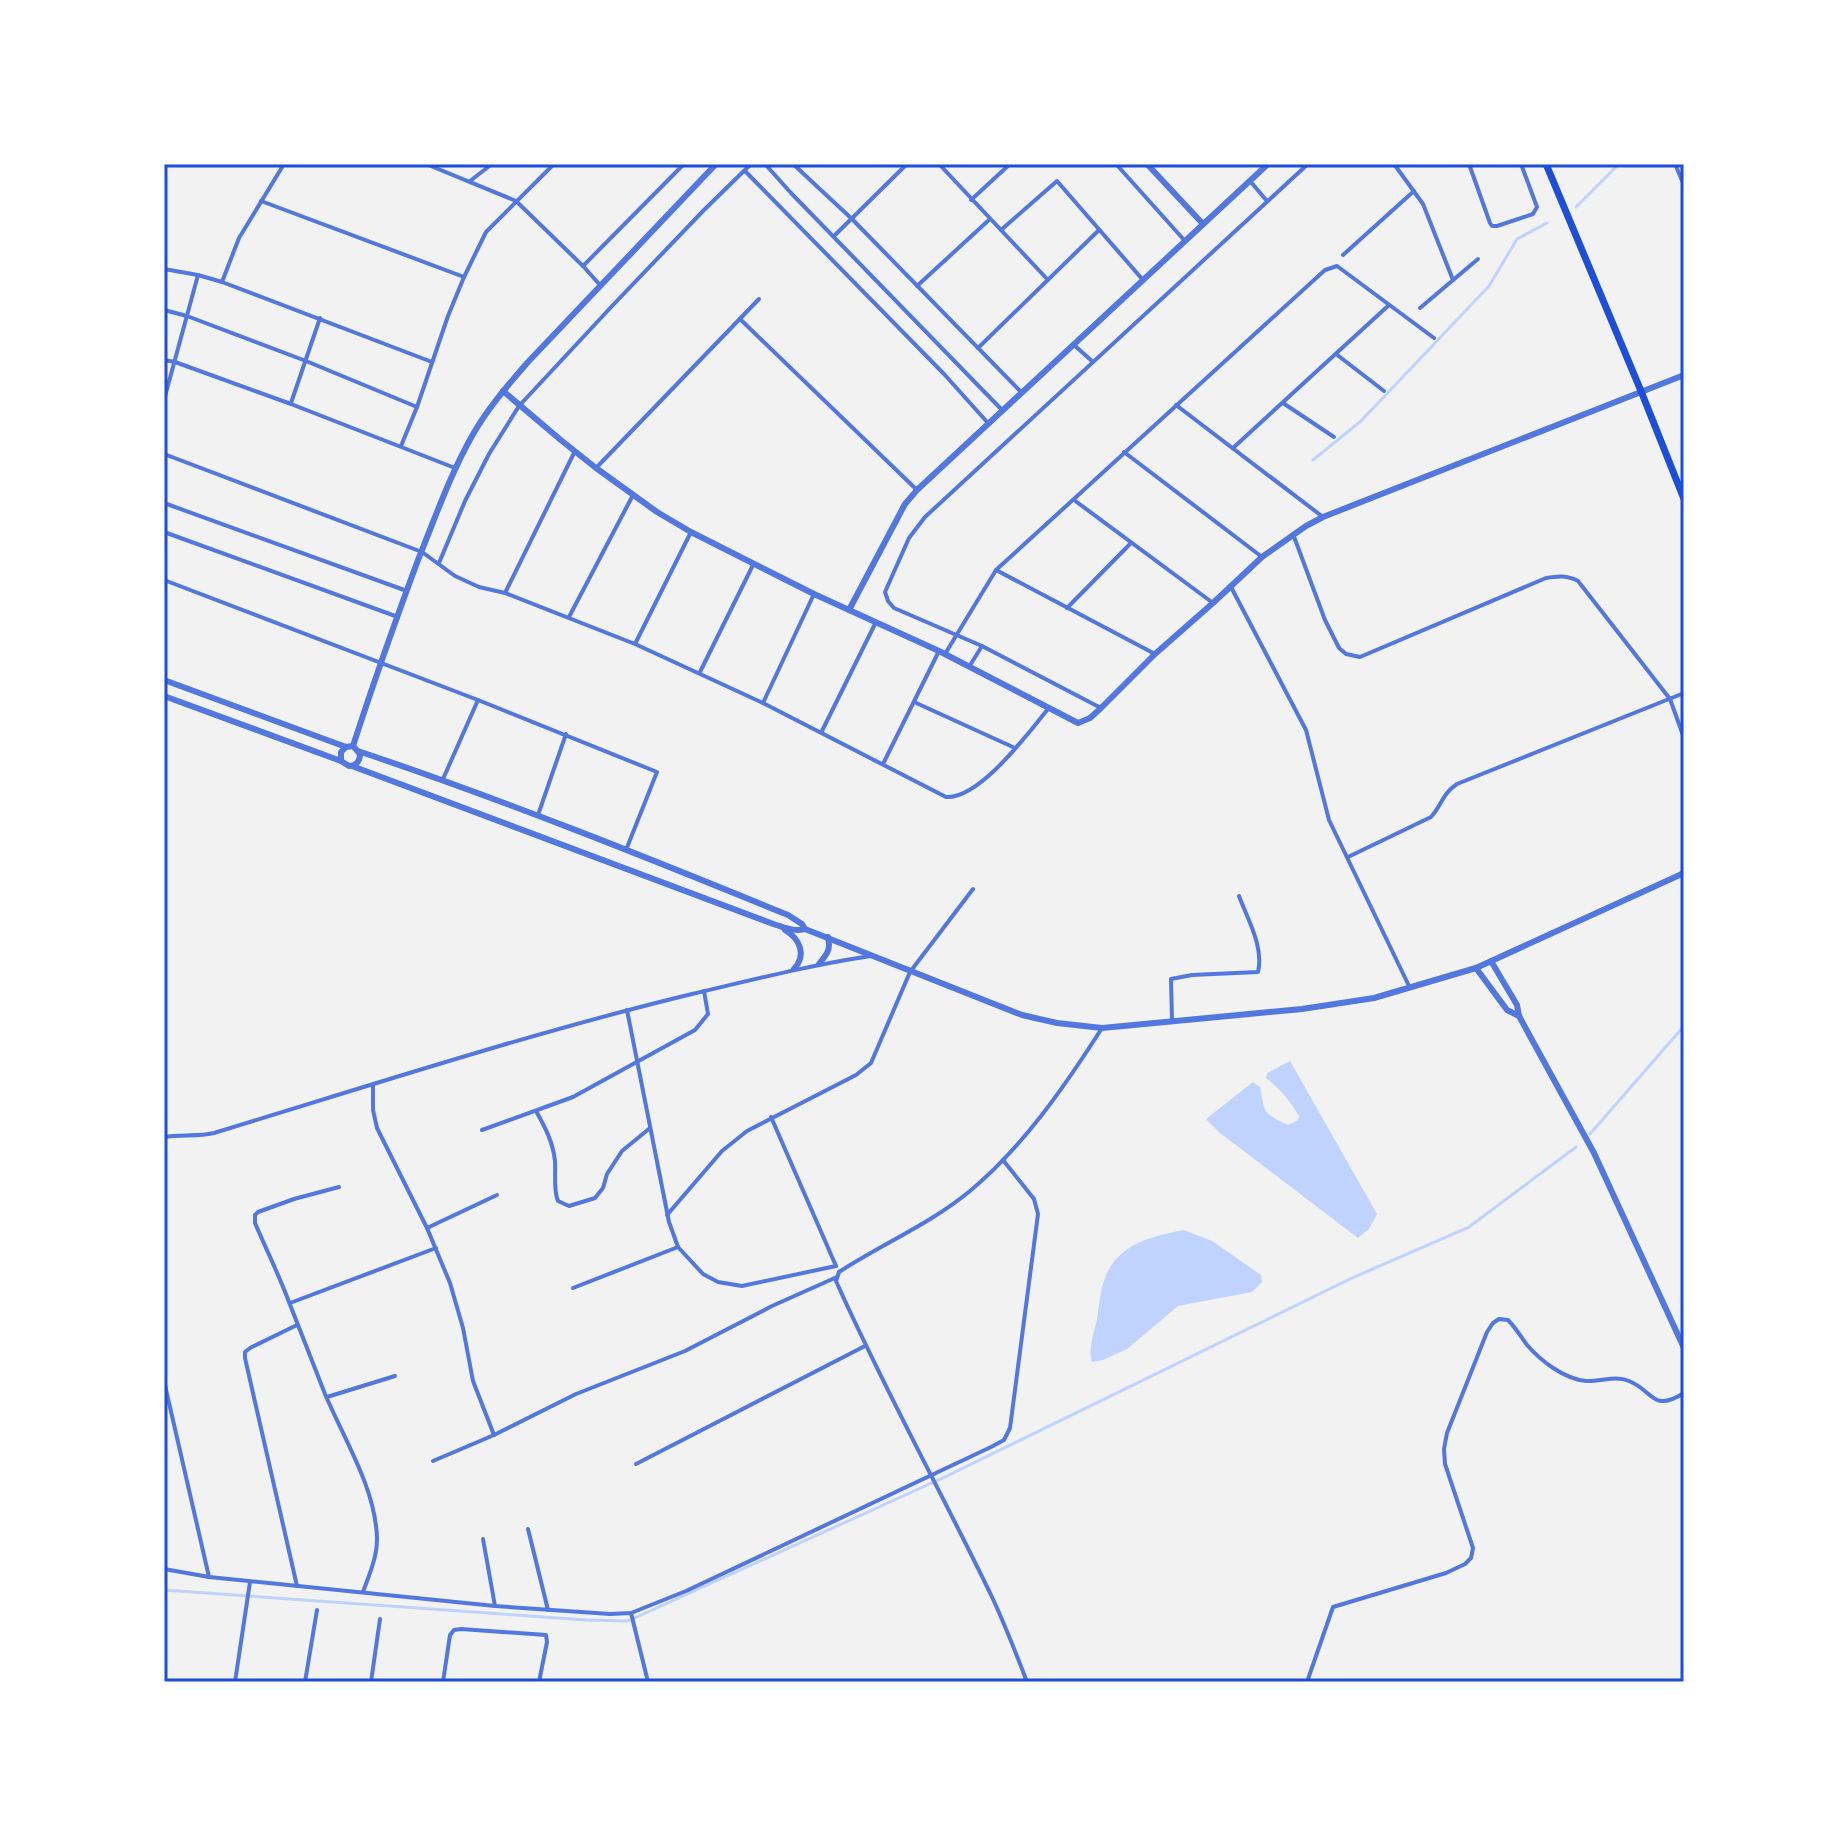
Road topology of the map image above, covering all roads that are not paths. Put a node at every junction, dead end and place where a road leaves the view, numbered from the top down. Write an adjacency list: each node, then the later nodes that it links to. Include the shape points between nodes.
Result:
1 (284, 164): 28 (street)
2 (426, 164): 23 (street)
3 (492, 164): 23 (street)
4 (554, 164): 29 (street)
5 (684, 164): 40 (street)
6 (716, 164): 48 (street)
7 (751, 164): 22 (street)
8 (765, 164): 36 (street)
9 (793, 164): 31 (street)
10 (907, 164): 31 (street)
11 (939, 164): 27 (street)
12 (1010, 164): 27 (street)
13 (1116, 164): 37 (street)
14 (1147, 164): 33 (street)
15 (1268, 164): 24 (street)
16 (1308, 164): 30 (street)
17 (1394, 164): 26 (street)
18 (1469, 164): 19 (street, via 1492,226 1537,210)
19 (1521, 164)
20 (1546, 164): 69 (main road)
21 (1675, 164): 25 (street)
22 (745, 170): 75 (street); 78 (street)
23 (470, 181): 29 (street)
24 (1250, 181): 30 (street); 33 (street)
25 (1684, 185)
26 (1414, 191): 38 (street); 46 (street)
27 (971, 200): 32 (street)
28 (261, 201): 43 (street); 47 (street)
29 (516, 201): 40 (street); 43 (street, via 486,232)
30 (1267, 201): 65 (street)
31 (852, 219): 36 (street); 49 (street)
32 (990, 219): 34 (street); 49 (street)
33 (1203, 224): 37 (street)
34 (1001, 230): 35 (street, via 1057,181); 44 (street)
35 (1099, 230): 44 (street); 45 (street)
36 (834, 236): 77 (street)
37 (1185, 241): 45 (street)
38 (1343, 255)
39 (1478, 259): 46 (street)
40 (583, 266): 48 (street)
41 (164, 269): 42 (street)
42 (198, 275): 47 (street); 54 (street)
43 (464, 277): 64 (street)
44 (1048, 280): 59 (street)
45 (1143, 280): 58 (street)
46 (1453, 280): 52 (street)
47 (222, 282): 55 (street)
48 (600, 285): 67 (street)
49 (917, 286): 59 (street)
50 (759, 299): 56 (street)
51 (1389, 305): 57 (street); 60 (street); 74 (street, via 1337,266 1325,270)
52 (1420, 308)
53 (164, 310): 54 (street)
54 (187, 316): 62 (street); 63 (street)
55 (320, 318): 62 (street); 64 (street)
56 (740, 319): 86 (street); 87 (street)
57 (1434, 338)
58 (1074, 345): 65 (street); 70 (street)
59 (978, 348): 70 (street)
60 (1336, 354): 68 (street); 72 (street)
61 (164, 360): 63 (street)
62 (306, 361): 73 (street); 76 (street)
63 (175, 362): 71 (street); 73 (street)
64 (432, 362): 76 (street)
65 (1093, 362): 113 (street, via 909,538 885,592 888,601)
66 (1684, 375): 69 (street)
67 (503, 391): 75 (street); 85 (street)
68 (1384, 391)
69 (1641, 391): 90 (main road); 92 (street)
70 (1021, 392): 77 (street)
71 (164, 400)
72 (1283, 403): 79 (street); 81 (street)
73 (291, 404): 80 (street)
74 (1176, 405): 81 (street); 83 (street)
75 (519, 406): 82 (street); 99 (street, via 465,501)
76 (417, 407): 80 (street)
77 (1002, 410): 78 (street)
78 (988, 423): 87 (street)
79 (1334, 437)
80 (401, 446): 85 (street)
81 (1233, 448): 92 (street)
82 (575, 451): 86 (street); 105 (street)
83 (1124, 452): 89 (street); 98 (street)
84 (164, 454): 97 (street)
85 (455, 468): 97 (street)
86 (596, 468): 88 (street)
87 (917, 490): 109 (street)
88 (633, 495): 94 (street); 111 (street)
89 (1073, 499): 96 (street); 101 (street)
90 (1684, 499)
91 (164, 503): 104 (street)
92 (1323, 517): 95 (street)
93 (164, 532): 110 (street)
94 (691, 532): 100 (street); 114 (street)
95 (1293, 534): 98 (street); 124 (street, via 1325,620 1346,654 1360,657 1546,578 1570,577 1583,586)
96 (1131, 543): 107 (street); 108 (street)
97 (422, 552): 99 (street); 104 (street)
98 (1262, 557): 103 (street)
99 (439, 563): 105 (street, via 479,587)
100 (754, 563): 106 (street); 120 (street)
101 (996, 570): 108 (street); 113 (street)
102 (164, 580): 118 (street)
103 (1230, 586): 107 (street); 141 (street, via 1306,730 1329,820)
104 (407, 591): 110 (street)
105 (505, 593): 111 (street)
106 (814, 594): 109 (street); 127 (street)
107 (1213, 603): 117 (street)
108 (1067, 608): 117 (street)
109 (849, 610): 112 (street)
110 (398, 617): 118 (street)
111 (568, 618): 114 (street)
112 (876, 622): 116 (street); 130 (street)
113 (956, 635): 115 (street); 116 (street)
114 (635, 644): 120 (street)
115 (982, 646): 119 (street); 128 (street)
116 (942, 653): 119 (street); 126 (street)
117 (1155, 654): 128 (street)
118 (380, 663): 125 (street); 133 (street)
119 (969, 667): 129 (street)
120 (700, 673): 127 (street)
121 (164, 680): 133 (street)
122 (1684, 693): 124 (street)
123 (164, 696): 135 (street)
124 (1670, 699): 132 (street); 141 (street, via 1457,784 1447,790 1431,817)
125 (478, 700): 131 (street); 138 (street)
126 (914, 702): 134 (street); 136 (street)
127 (763, 703): 130 (street)
128 (1101, 708): 129 (street, via 1078,723)
129 (1048, 709): 134 (street)
130 (822, 732): 136 (street)
131 (566, 734): 139 (street); 140 (street, via 657,772)
132 (1684, 738)
133 (352, 748): 135 (street, via 341,752); 137 (street, via 359,760); 138 (street)
134 (1015, 748): 136 (street, via 997,768 954,798)
135 (341, 761): 137 (street)
136 (883, 764)
137 (352, 766): 145 (street)
138 (443, 779): 139 (street)
139 (538, 815): 140 (street)
140 (626, 850): 146 (street, via 788,915)
141 (1348, 857): 154 (street)
142 (1684, 873): 149 (street)
143 (973, 889): 153 (street)
144 (1239, 896): 158 (street, via 1255,938 1258,972 1171,979)
145 (776, 925): 146 (street); 152 (street, via 799,943 802,952)
146 (805, 929): 147 (street)
147 (828, 937): 148 (street); 150 (street, via 830,948)
148 (873, 956): 150 (street); 153 (street)
149 (1491, 961): 151 (street); 157 (street)
150 (819, 964): 152 (street)
151 (1476, 968): 154 (street); 157 (street, via 1507,1010)
152 (794, 969): 155 (street)
153 (910, 972): 159 (street, via 1022,1015); 163 (street, via 871,1063)
154 (1410, 988): 158 (street, via 1302,1009)
155 (704, 991): 156 (street); 160 (street, via 708,1014 703,1022)
156 (627, 1010): 160 (street); 161 (street)
157 (1519, 1016): 180 (street, via 1594,1153)
158 (1172, 1020): 159 (street)
159 (1102, 1028): 167 (street)
160 (637, 1063): 162 (street, via 573,1097); 164 (street)
161 (373, 1085): 166 (street, via 214,1133); 171 (street, via 377,1128)
162 (535, 1110): 164 (street, via 552,1143 555,1194 569,1206 595,1198 622,1151); 165 (street)
163 (771, 1117): 170 (street, via 722,1151); 174 (street)
164 (650, 1128): 170 (street)
165 (482, 1130)
166 (164, 1137)
167 (1003, 1160): 175 (street, via 924,1224); 188 (street, via 1034,1199 1038,1214 1010,1428 1004,1440)
168 (339, 1187): 177 (street, via 255,1215)
169 (497, 1195): 171 (street)
170 (667, 1215): 172 (street)
171 (427, 1228): 173 (street)
172 (678, 1247): 174 (street, via 703,1274 742,1286); 176 (street)
173 (436, 1248): 177 (street); 185 (street, via 459,1313 473,1381)
174 (836, 1266): 175 (street)
175 (838, 1274): 179 (street, via 836,1281); 185 (street, via 685,1351 576,1394)
176 (573, 1288)
177 (290, 1303): 178 (street)
178 (297, 1325): 184 (street); 194 (street, via 245,1352)
179 (865, 1346): 187 (street); 188 (street)
180 (1684, 1348)
181 (395, 1376): 184 (street)
182 (164, 1381): 192 (street)
183 (1684, 1393): 208 (street, via 1661,1402 1632,1381 1581,1380 1547,1363 1508,1320 1493,1323 1444,1449 1473,1548 1471,1558 1446,1573 1333,1607)
184 (327, 1397): 195 (street, via 356,1460 376,1524 375,1558)
185 (494, 1435): 186 (street)
186 (433, 1461)
187 (636, 1464)
188 (933, 1477): 199 (street); 207 (street)
189 (528, 1529): 198 (street)
190 (483, 1539): 196 (street)
191 (164, 1569): 192 (street)
192 (209, 1577): 193 (street)
193 (250, 1582): 194 (street); 201 (street)
194 (297, 1587): 195 (street)
195 (363, 1592): 196 (street)
196 (495, 1606): 198 (street)
197 (317, 1610): 202 (street)
198 (548, 1610): 199 (street)
199 (632, 1615): 206 (street)
200 (380, 1619): 203 (street)
201 (235, 1682)
202 (305, 1682)
203 (371, 1682)
204 (443, 1682): 205 (street, via 450,1635 461,1629 546,1635)
205 (539, 1682)
206 (648, 1682)
207 (1027, 1682)
208 (1307, 1682)

